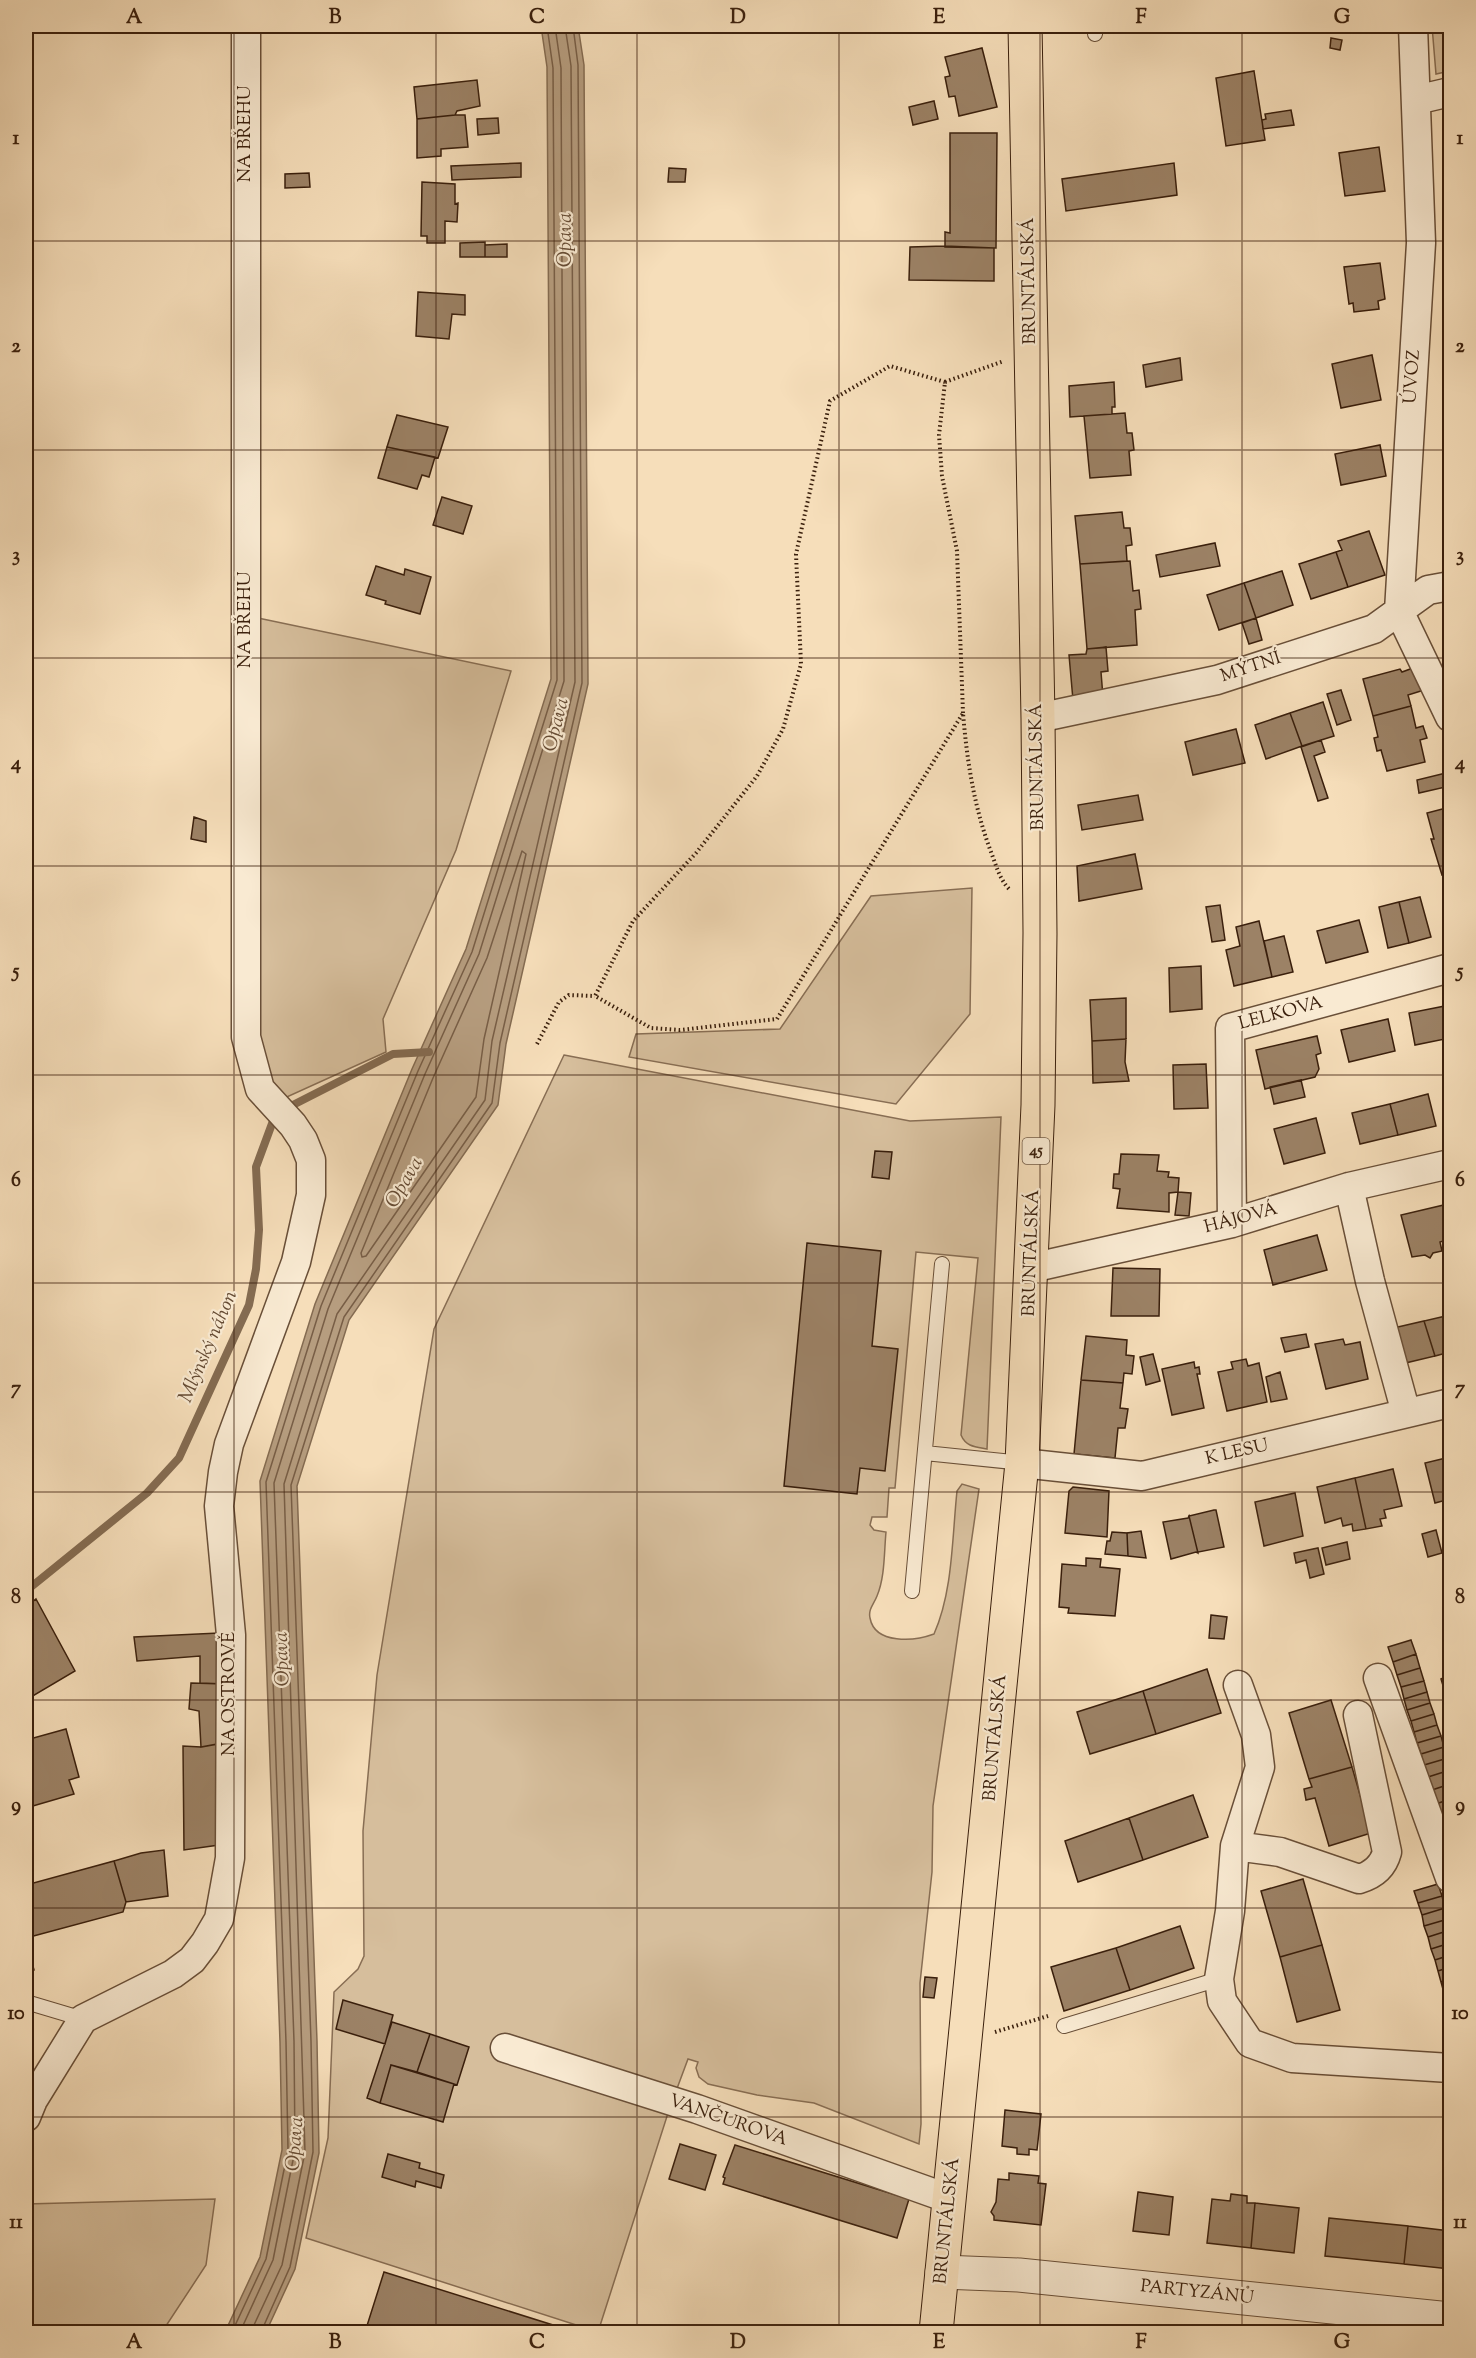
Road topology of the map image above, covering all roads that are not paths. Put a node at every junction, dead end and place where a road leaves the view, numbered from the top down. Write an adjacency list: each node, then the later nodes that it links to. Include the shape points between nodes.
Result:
1 (246, 26): 13 (street, NA BŘEHU, via 246,1037 260,1089 303,1140 311,1160)
2 (1025, 26): 9 (main road, BRUNTÁLSKÁ / 45, via 1014,354)
3 (1413, 26): 5 (street, ÚVOZ)
4 (1450, 92): 5 (street)
5 (1416, 100): 7 (street, ÚVOZ, via 1421,243)
6 (1450, 585): 7 (street, MÝTNÍ, via 1428,590)
7 (1399, 611): 8 (street, ÚVOZ); 9 (street, MÝTNÍ, via 1374,629 1216,680)
8 (1450, 717)
9 (1038, 718): 16 (main road, BRUNTÁLSKÁ / 45, via 1038,1105)
10 (1450, 968): 14 (street, LELKOVA, via 1230,1028)
11 (1450, 1164): 12 (street, HÁJOVÁ)
12 (1349, 1187): 14 (street, HÁJOVÁ); 18 (street)
13 (311, 1195): 29 (street, NA OSTROVĚ, via 296,1262 223,1472 219,1506 231,1635 230,1858 219,1919 192,1960 173,1974)
14 (1232, 1223): 16 (street, HÁJOVÁ)
15 (942, 1264): 19 (lane)
16 (1031, 1268): 20 (main road, BRUNTÁLSKÁ / 45)
17 (1450, 1403): 18 (street, K LESU)
18 (1406, 1413): 20 (street, K LESU, via 1142,1476)
19 (925, 1453): 20 (lane); 21 (lane)
20 (1022, 1463): 34 (main road, BRUNTÁLSKÁ / 45)
21 (912, 1591)
22 (1378, 1678): 26 (street)
23 (1238, 1685): 25 (street, via 1256,1735 1260,1767)
24 (1358, 1715): 25 (street, via 1387,1852 1379,1868 1359,1879 1280,1852)
25 (1235, 1846): 27 (street)
26 (1450, 1878)
27 (1219, 1979): 30 (lane); 32 (street, via 1222,2001 1250,2043 1292,2058)
28 (26, 2002): 29 (lane)
29 (83, 2019): 33 (street)
30 (1064, 2026)
31 (505, 2048): 34 (street, VANČUROVA, via 697,2109)
32 (1450, 2068)
33 (26, 2117)
34 (950, 2199): 35 (main road, BRUNTÁLSKÁ / 45)
35 (942, 2272): 36 (street, PARTYZÁNŮ, via 1019,2275); 37 (main road, BRUNTÁLSKÁ / 45)
36 (1450, 2319)
37 (936, 2332)

